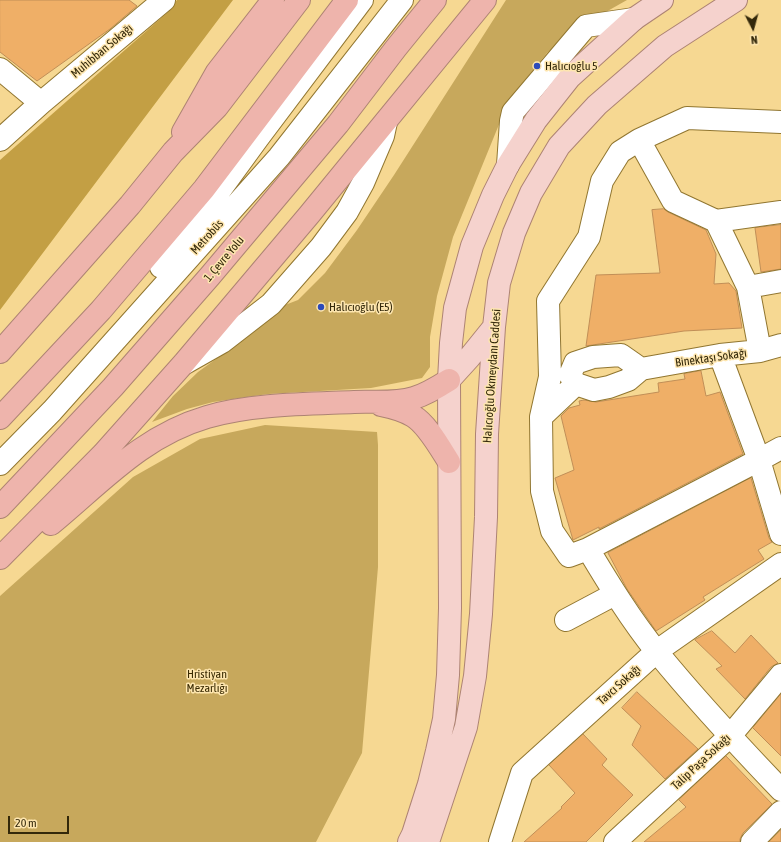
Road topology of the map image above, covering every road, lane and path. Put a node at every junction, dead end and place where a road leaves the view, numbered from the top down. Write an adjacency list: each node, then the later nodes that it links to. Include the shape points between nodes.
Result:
1 (164, 0): 12 (street, Muhibban Sokağı)
2 (273, 0): 17 (highway, via 218,72)
3 (300, 0): 17 (highway, via 218,107)
4 (347, 0): 33 (highway, via 204,189 101,310)
5 (362, 0): 34 (street, Metrobüs, via 188,234 122,313)
6 (402, 0): 38 (street, Metrobüs, via 279,156 52,411)
7 (435, 0): 39 (highway, 1. Çevre Yolu, via 338,124 210,276 113,387)
8 (485, 0): 13 (highway)
9 (662, 0): 29 (main road, via 634,19 570,77 536,120 508,165 472,246 455,308)
10 (736, 0): 22 (main road, Halıcıoğlu Okmeydanı Caddesi, via 665,46 597,105 559,146 531,193 514,233 499,283)
11 (0, 69): 12 (street)
12 (41, 103): 15 (street, Muhibban Sokağı)
13 (386, 122): 27 (highway); 27 (street, via 383,136 363,182 347,212 321,247 270,304 222,342)
14 (781, 122): 16 (street, via 687,118)
15 (0, 140)
16 (639, 140): 19 (street, via 673,201); 32 (street, via 620,152 602,181 589,237 548,301 550,377)
17 (173, 152): 25 (highway, via 130,205)
18 (781, 212): 19 (street)
19 (716, 221): 21 (street)
20 (781, 281): 21 (street)
21 (748, 287): 24 (street)
22 (494, 327): 29 (main road); 53 (main road, Halıcıoğlu Okmeydanı Caddesi, via 487,434 482,606 475,676 466,727)
23 (781, 345): 24 (street, Binektaşı Sokağı)
24 (760, 351): 26 (street, Binektaşı Sokağı)
25 (0, 352)
26 (720, 355): 28 (street, Binektaşı Sokağı); 36 (street)
27 (184, 363): 42 (highway, via 103,454)
28 (641, 369): 30 (street, Binektaşı Sokağı, via 628,380 609,387 594,390); 30 (street, via 621,355 593,357 575,363 570,375)
29 (449, 380): 31 (highway, via 413,398); 37 (main road)
30 (576, 384): 32 (street)
31 (364, 402): 37 (highway, via 393,408 414,416 436,440); 43 (highway, via 287,405 228,412 206,417 173,430 112,470 80,500)
32 (541, 417): 41 (street, via 542,491 552,531 569,556)
33 (0, 418)
34 (0, 444)
35 (781, 448): 36 (street)
36 (760, 460): 40 (street); 41 (street)
37 (449, 462): 52 (main road, via 450,615 445,712 429,784)
38 (0, 464)
39 (0, 507)
40 (781, 534)
41 (588, 549): 45 (street)
42 (0, 558)
43 (0, 564)
44 (781, 564): 47 (street, Tavcı Sokağı)
45 (615, 594): 46 (street); 47 (street)
46 (566, 620)
47 (657, 651): 49 (street); 54 (street, Tavcı Sokağı, via 522,773)
48 (781, 676): 49 (street, Talip Paşa Sokağı)
49 (730, 736): 50 (street); 55 (street, Talip Paşa Sokağı)
50 (781, 790)
51 (781, 812): 56 (street)
52 (409, 842)
53 (428, 842)
54 (500, 842)
55 (615, 842)
56 (752, 842)

